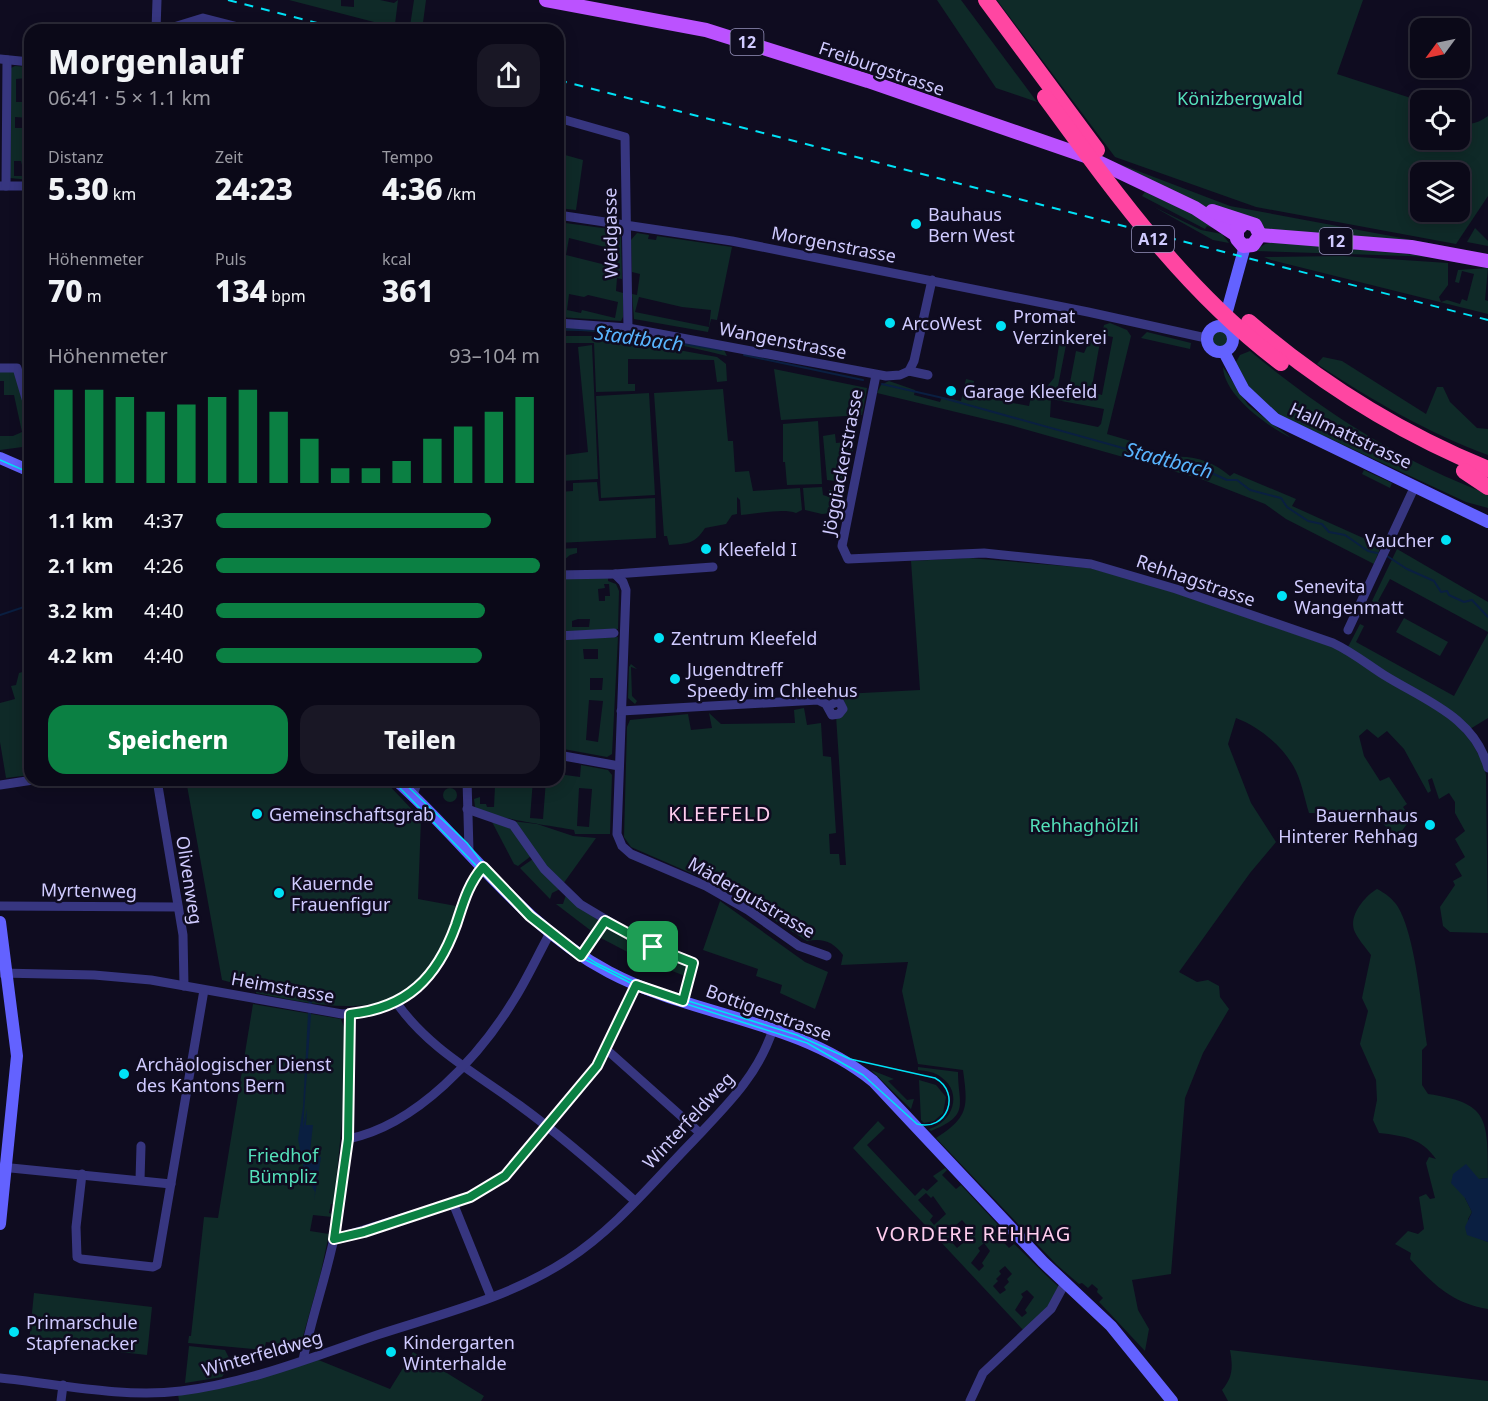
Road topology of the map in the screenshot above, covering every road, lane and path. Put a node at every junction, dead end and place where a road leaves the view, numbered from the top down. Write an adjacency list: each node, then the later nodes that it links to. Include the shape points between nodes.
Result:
1 (157, 0): 5 (street)
2 (546, 0): 15 (main road, Freiburgstrasse / 12, via 696,28 819,65 1088,157)
3 (972, 0): 35 (highway, A12, bridge, via 1119,197 1170,259 1228,319 1281,363 1372,425)
4 (986, 0): 30 (highway, A12, via 1128,190 1185,259 1242,316 1303,366 1378,415)
5 (156, 24)
6 (184, 24): 7 (street, via 203,18)
7 (226, 24)
8 (4, 59): 9 (street); 11 (street)
9 (24, 61)
10 (564, 120): 14 (street, Weidgasse, via 625,137)
11 (3, 186): 12 (street)
12 (24, 186)
13 (564, 216): 14 (street, Morgenstrasse)
14 (627, 225): 19 (street, Morgenstrasse); 22 (street, Weidgasse)
15 (1240, 229): 16 (main road, 12, via 1255,225); 17 (main road, via 1238,241)
16 (1260, 236): 17 (main road, via 1253,245); 18 (main road, 12, via 1401,246)
17 (1245, 246): 21 (street)
18 (1488, 261)
19 (932, 280): 23 (street, Morgenstrasse); 26 (street)
20 (564, 323): 22 (street, Wangenstrasse)
21 (1223, 326): 23 (street, via 1210,329); 24 (street, via 1233,339)
22 (628, 328): 27 (street, Wangenstrasse)
23 (1206, 338): 24 (street, via 1213,351)
24 (1224, 352): 37 (street, Hallmattstrasse, via 1244,390 1269,415)
25 (0, 368): 29 (street, via 17,368)
26 (909, 371): 27 (street, Wangenstrasse, via 896,376); 28 (street, Wangenstrasse)
27 (876, 375): 40 (street, Jöggiackerstrasse, via 843,538)
28 (928, 375)
29 (24, 392)
30 (1450, 453): 32 (highway); 34 (highway, A12)
31 (0, 458): 33 (street)
32 (1488, 461)
33 (24, 468)
34 (1488, 469)
35 (1464, 471): 36 (highway, A12); 38 (highway)
36 (1488, 480)
37 (1415, 486): 39 (street, Hallmattstrasse); 44 (street)
38 (1488, 487)
39 (1488, 522)
40 (844, 555): 51 (street, Rehhagstrasse, via 853,560 984,553 1056,559 1091,564 1166,586 1344,648 1450,712 1466,729)
41 (713, 567): 42 (street)
42 (615, 574): 43 (street); 48 (street, Mädergutstrasse, via 626,590)
43 (564, 575)
44 (1348, 630)
45 (614, 633): 46 (street)
46 (564, 636)
47 (828, 706): 48 (street, via 818,700)
48 (621, 711): 50 (street, Mädergutstrasse)
49 (564, 756): 50 (street)
50 (619, 766): 68 (street, Mädergutstrasse, via 617,834 626,850 715,891 799,946)
51 (1488, 768)
52 (24, 781): 53 (street)
53 (0, 785)
54 (158, 786): 63 (street, Olivenweg)
55 (403, 786): 58 (street, Bottigenstrasse)
56 (416, 786): 58 (street)
57 (467, 786): 59 (street)
58 (413, 795): 60 (street, Bottigenstrasse)
59 (467, 809): 60 (street); 64 (street, via 514,826 554,879)
60 (469, 850): 61 (street, Bottigenstrasse)
61 (483, 867): 66 (street, Bottigenstrasse, via 507,895); 74 (street, Heimstrasse, via 469,887 441,960 422,983)
62 (0, 906): 63 (street, Myrtenweg)
63 (178, 907): 71 (street, Olivenweg, via 184,943)
64 (605, 921): 67 (street); 73 (street, via 694,964)
65 (0, 922): 69 (street)
66 (550, 933): 67 (street, Bottigenstrasse); 78 (street, via 515,999)
67 (581, 956): 70 (street, Bottigenstrasse)
68 (827, 956)
69 (4, 973): 71 (street, Heimstrasse, via 126,977); 83 (street, via 17,1056)
70 (636, 985): 73 (street, Bottigenstrasse); 77 (street)
71 (184, 986): 72 (street, Heimstrasse)
72 (204, 990): 75 (street, Heimstrasse); 86 (street)
73 (683, 1001): 76 (street, Bottigenstrasse)
74 (396, 1002): 75 (street, Heimstrasse); 78 (street, via 425,1036)
75 (350, 1014): 81 (street)
76 (773, 1029): 80 (street, Winterfeldweg, via 751,1077); 91 (street, Bottigenstrasse, via 827,1050 873,1081)
77 (606, 1049): 79 (street); 80 (street)
78 (461, 1067): 79 (street); 81 (street, via 401,1119)
79 (548, 1127): 87 (street); 88 (street, via 505,1176 483,1191)
80 (700, 1133): 87 (street, Winterfeldweg)
81 (348, 1139): 90 (street)
82 (141, 1146): 85 (street)
83 (3, 1167): 84 (street); 89 (street)
84 (82, 1174): 85 (street); 86 (street, via 75,1251 81,1259 156,1266)
85 (140, 1180): 86 (street)
86 (171, 1184)
87 (635, 1201): 92 (street, Winterfeldweg, via 602,1234 567,1260)
88 (453, 1203): 90 (street); 92 (street)
89 (0, 1224)
90 (334, 1239): 93 (street)
91 (1065, 1283): 98 (street, via 1051,1309 987,1368); 99 (street, Bottigenstrasse, via 1118,1333)
92 (491, 1298): 93 (street, Winterfeldweg)
93 (303, 1360): 96 (street, Winterfeldweg, via 217,1385)
94 (0, 1378): 95 (street, Winterfeldweg)
95 (63, 1385): 96 (street, Winterfeldweg); 97 (street)
96 (143, 1397)
97 (61, 1401)
98 (970, 1401)
99 (1172, 1401)

